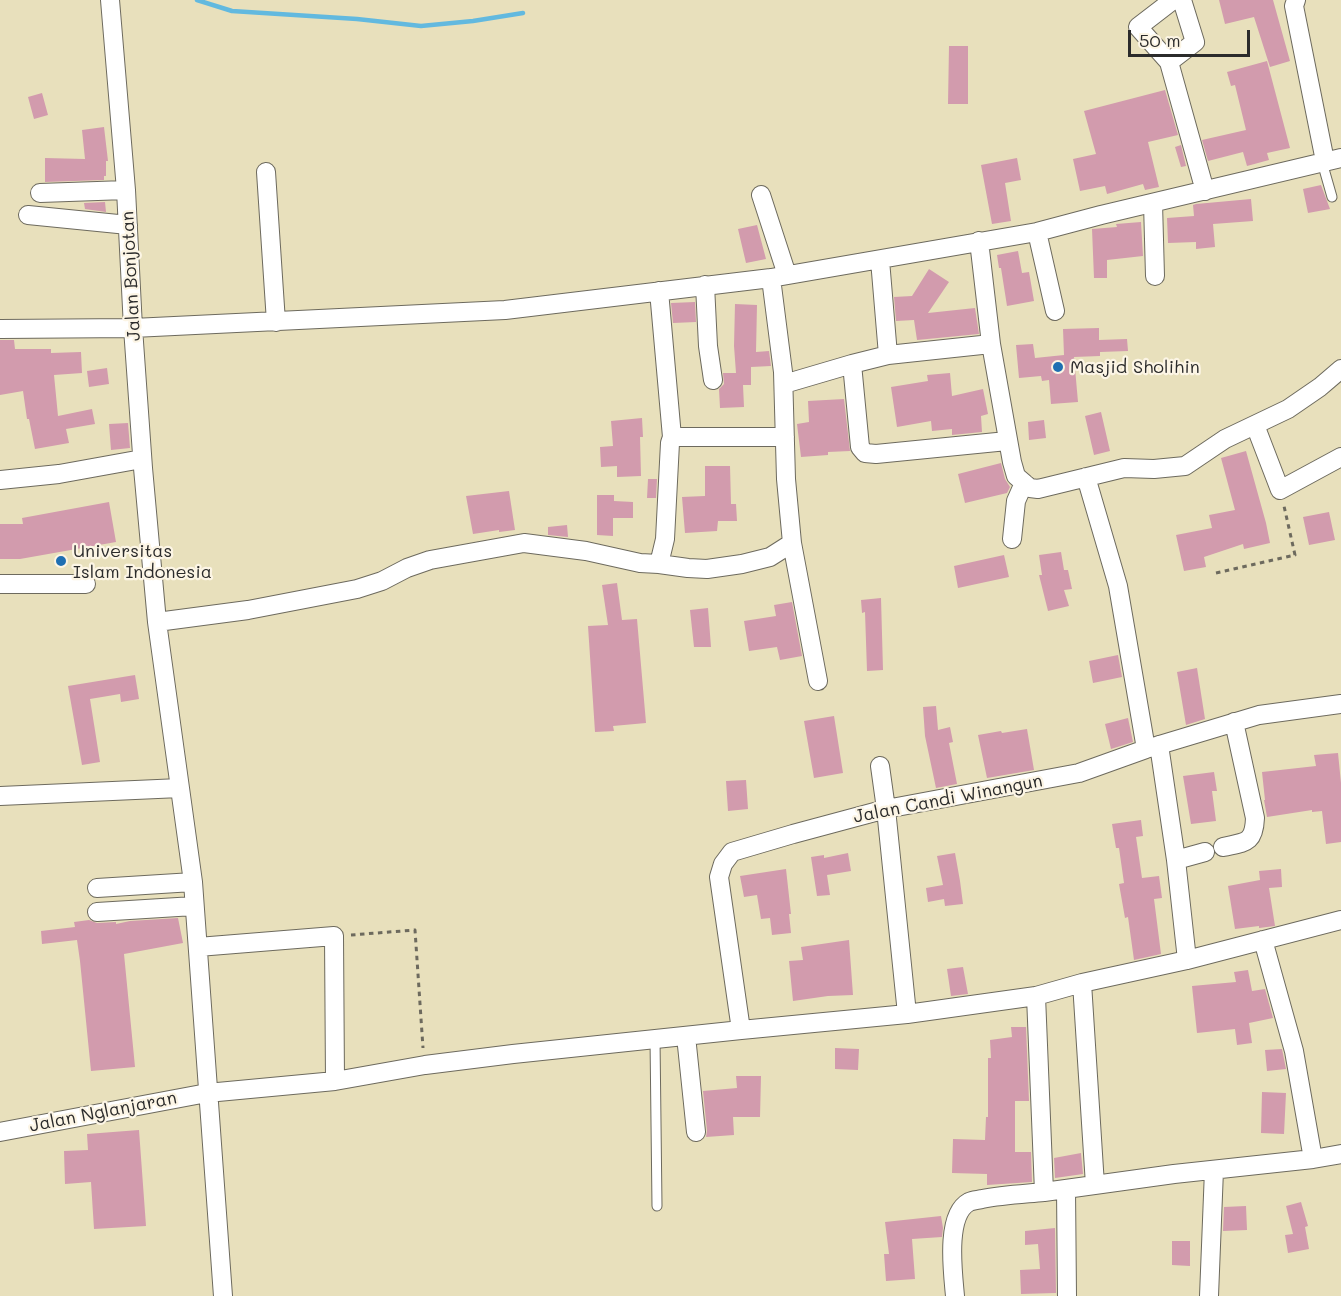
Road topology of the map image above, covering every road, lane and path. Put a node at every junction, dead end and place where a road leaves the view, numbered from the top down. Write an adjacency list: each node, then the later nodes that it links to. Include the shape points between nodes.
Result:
1 (110, 0): 8 (street, Jalan Bonjotan)
2 (1173, 0): 5 (street, via 1138,27)
3 (1182, 0): 5 (street, via 1195,42)
4 (1296, 0): 6 (street, via 1294,6)
5 (1169, 62): 9 (street)
6 (1329, 160): 9 (street); 12 (lane)
7 (266, 172): 24 (street)
8 (126, 190): 10 (street); 15 (street, Jalan Bonjotan)
9 (1205, 191): 13 (street)
10 (40, 193)
11 (761, 195): 19 (street)
12 (1332, 197)
13 (1153, 203): 16 (street); 20 (street)
14 (28, 215): 15 (street)
15 (128, 225): 25 (street, Jalan Bonjotan)
16 (1037, 232): 17 (street); 23 (street)
17 (979, 241): 18 (street); 27 (street)
18 (879, 260): 19 (street); 28 (street)
19 (779, 276): 21 (street); 32 (street)
20 (1155, 276)
21 (705, 285): 22 (street); 31 (street)
22 (660, 291): 24 (street, via 505,310); 34 (street)
23 (1055, 311)
24 (276, 322): 25 (street)
25 (133, 328): 26 (street); 38 (street, Jalan Bonjotan)
26 (0, 329)
27 (991, 344): 28 (street); 36 (street)
28 (888, 355): 29 (street)
29 (852, 364): 32 (street); 36 (street, via 860,447 865,453)
30 (1341, 369): 33 (street, via 1288,409)
31 (713, 380)
32 (784, 384): 35 (street)
33 (1255, 425): 39 (street, via 1225,439 1185,466 1124,468); 42 (street)
34 (672, 437): 35 (street); 45 (street, via 665,539)
35 (785, 437): 44 (street)
36 (1007, 441): 41 (street, via 1016,476)
37 (1341, 457): 42 (street)
38 (142, 459): 40 (street); 49 (street, Jalan Bonjotan)
39 (1086, 477): 41 (street, via 1038,489); 53 (street, via 1118,586)
40 (0, 480)
41 (1024, 483): 43 (street, via 1016,501)
42 (1280, 490): 46 (path, via 1295,555)
43 (1012, 539)
44 (792, 543): 45 (street, via 770,557 727,567); 50 (street)
45 (659, 564): 49 (street, via 524,543 430,560 357,589)
46 (1216, 573)
47 (0, 584): 48 (street)
48 (86, 584)
49 (157, 622): 55 (street, Jalan Bonjotan)
50 (818, 681)
51 (1341, 704): 52 (street, Jalan Candi Winangun)
52 (1234, 722): 53 (street, Jalan Candi Winangun); 58 (street, via 1255,818 1252,837)
53 (1153, 747): 57 (street, Jalan Candi Winangun, via 1079,773); 58 (street)
54 (880, 766): 57 (street)
55 (180, 788): 56 (street); 59 (street, Jalan Bonjotan)
56 (0, 796)
57 (886, 809): 70 (street); 71 (street, Jalan Candi Winangun, via 732,852 723,864 719,877)
58 (1176, 860): 67 (street)
59 (192, 882): 60 (street); 61 (street, Jalan Bonjotan)
60 (97, 888)
61 (194, 906): 62 (street); 66 (street, Jalan Bonjotan)
62 (97, 912)
63 (1341, 920): 65 (street, Jalan Nglanjaran)
64 (334, 936): 66 (street); 74 (path, via 415,930); 75 (street)
65 (1263, 940): 67 (street, Jalan Nglanjaran); 80 (street, via 1294,1051)
66 (198, 947): 76 (street, Jalan Bonjotan)
67 (1187, 960): 68 (street, Jalan Nglanjaran)
68 (1082, 983): 69 (street, Jalan Nglanjaran); 82 (street)
69 (1036, 996): 70 (street, Jalan Nglanjaran); 84 (street)
70 (907, 1014): 71 (street, Jalan Nglanjaran)
71 (741, 1030): 72 (street, Jalan Nglanjaran)
72 (686, 1036): 73 (street, Jalan Nglanjaran); 78 (street)
73 (655, 1040): 74 (street, Jalan Nglanjaran); 85 (lane)
74 (425, 1065): 75 (street, Jalan Nglanjaran)
75 (335, 1081): 76 (street, Jalan Nglanjaran)
76 (207, 1093): 77 (street, Jalan Nglanjaran); 86 (street, Jalan Bonjotan)
77 (0, 1132)
78 (696, 1132)
79 (1341, 1154): 80 (street)
80 (1313, 1159): 81 (street)
81 (1214, 1170): 82 (street); 89 (street)
82 (1095, 1185): 83 (street)
83 (1066, 1189): 84 (street); 88 (street)
84 (1044, 1192): 87 (street, via 991,1197 960,1209 955,1219 952,1254)
85 (657, 1206)
86 (223, 1296)
87 (955, 1296)
88 (1067, 1296)
89 (1209, 1296)

